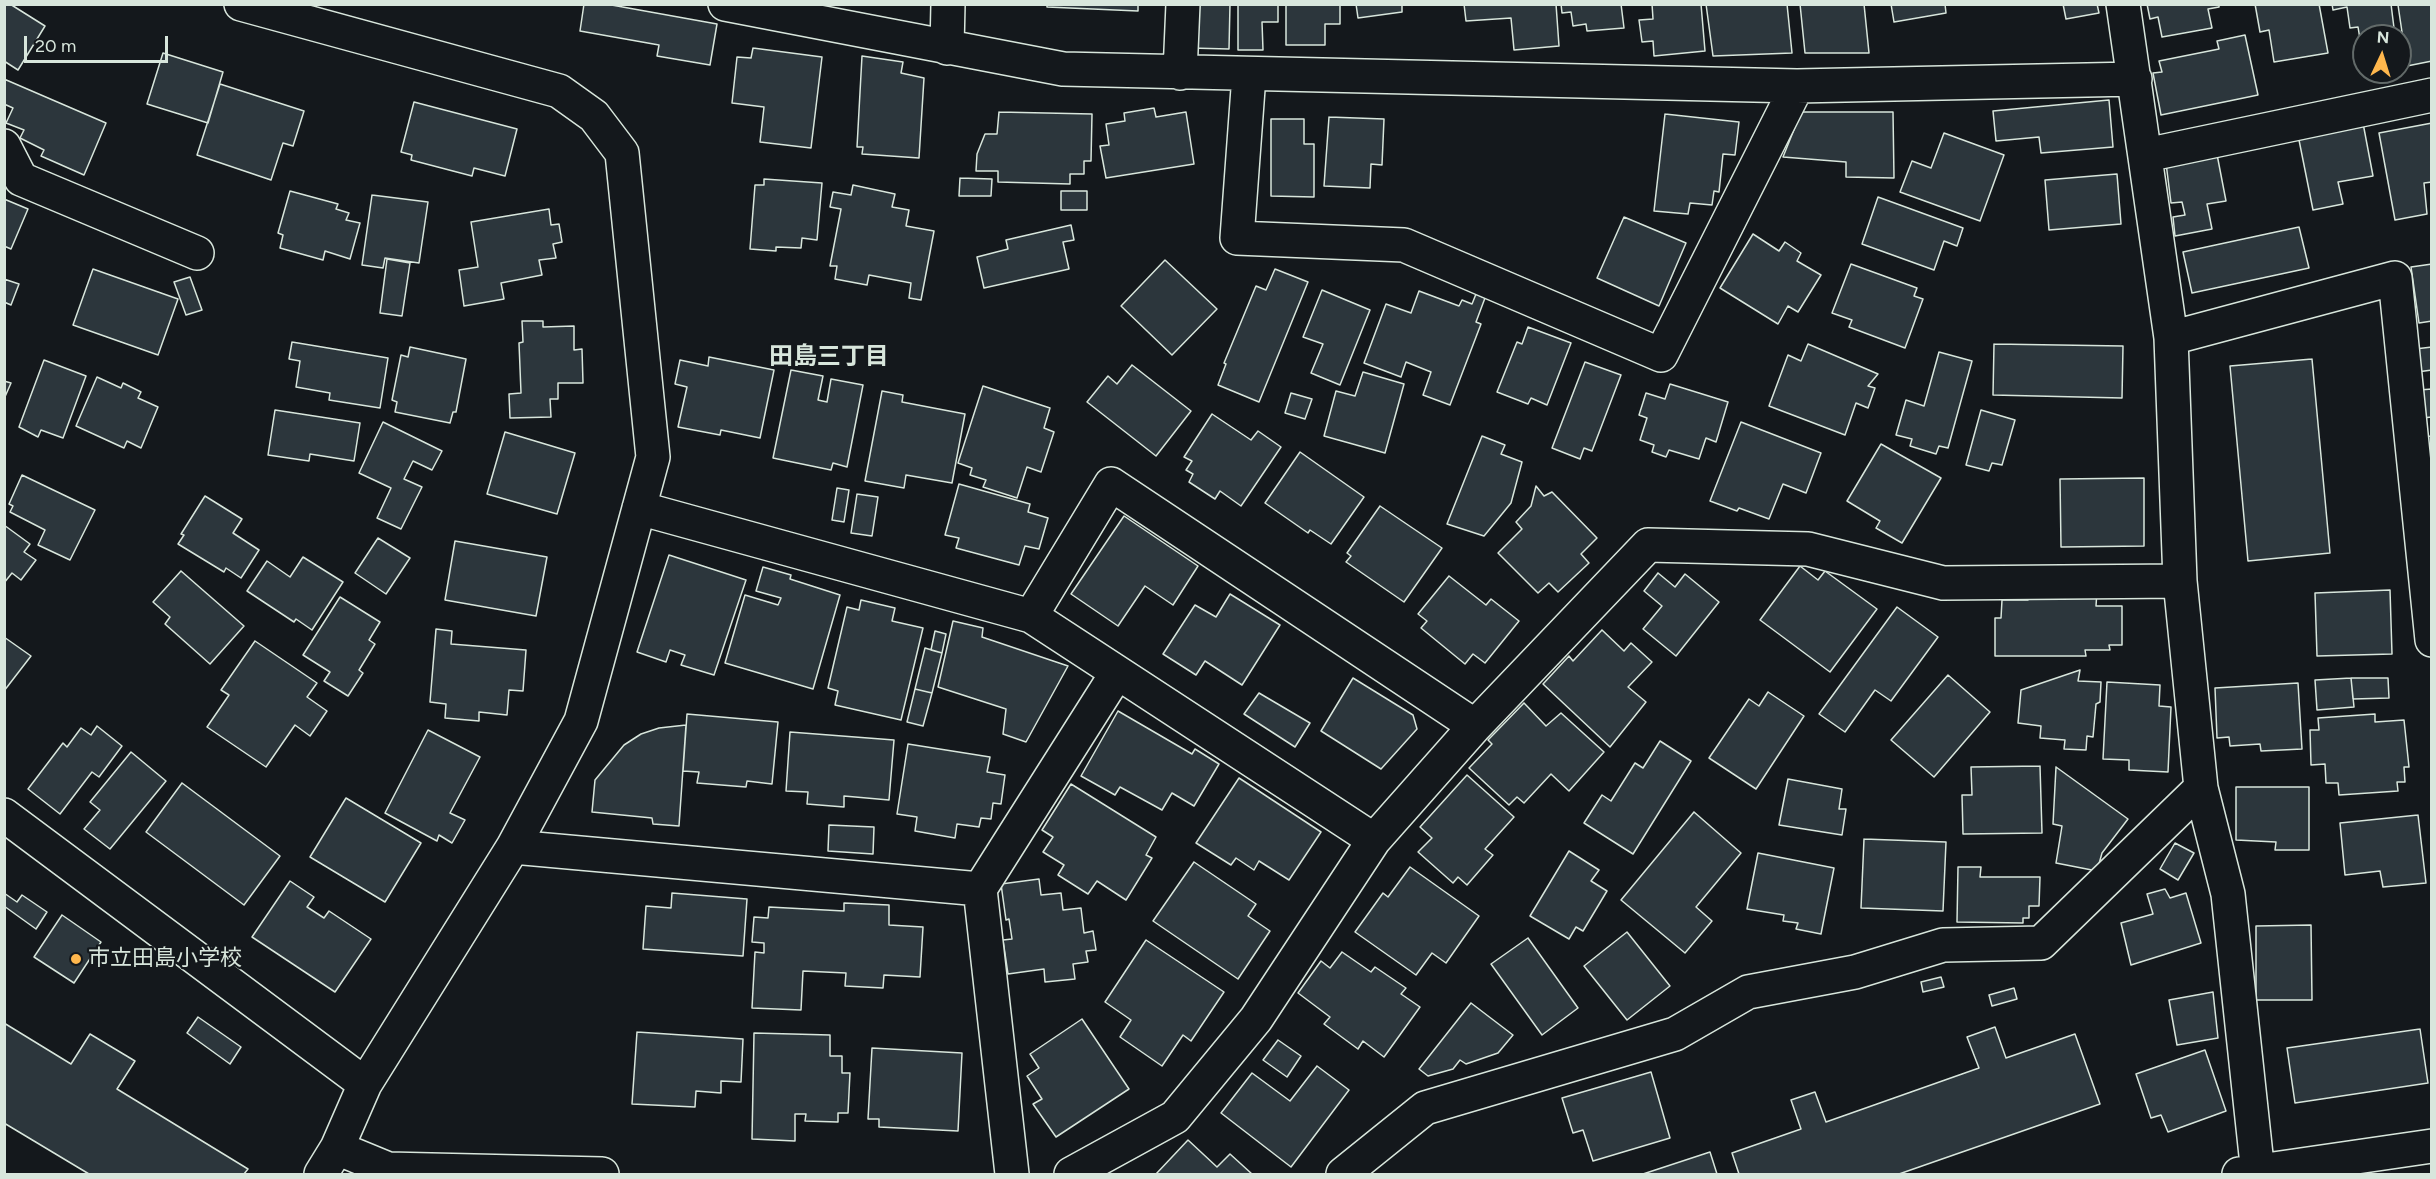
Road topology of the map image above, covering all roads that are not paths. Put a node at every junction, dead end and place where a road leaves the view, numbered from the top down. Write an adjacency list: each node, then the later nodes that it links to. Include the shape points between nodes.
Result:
1 (241, 4): 16 (street, via 559,92 594,116 621,153 653,457)
2 (725, 4): 6 (street)
3 (948, 4): 6 (street)
4 (1183, 4): 7 (street)
5 (2123, 4): 9 (street)
6 (947, 48): 7 (street, via 1063,69)
7 (1180, 73): 8 (street)
8 (1249, 75): 10 (street); 10 (street, via 1237,238 1404,245 1661,355)
9 (2135, 80): 10 (street); 13 (street)
10 (1797, 86)
11 (2432, 95): 13 (street)
12 (4, 146): 14 (street, via 21,179)
13 (2146, 155): 15 (street)
14 (197, 253)
15 (2171, 338): 17 (street); 19 (street, via 2395,279)
16 (639, 508): 18 (street); 25 (street, via 581,721)
17 (2180, 581): 21 (street, via 1943,583 1808,549 1648,544); 22 (street)
18 (1031, 616): 20 (street); 21 (street, via 1111,484)
19 (2432, 640)
20 (1117, 673): 24 (street); 26 (street)
21 (1475, 726): 24 (street)
22 (2201, 788): 33 (street, via 2041,943 1943,945 1855,972 1748,992 1675,1034 1425,1108); 34 (street, via 2228,894)
23 (4, 815): 27 (street)
24 (1374, 840): 32 (street, via 1256,1019 1175,1117)
25 (513, 847): 26 (street); 27 (street)
26 (981, 889): 31 (street)
27 (365, 1084): 29 (street)
28 (2432, 1146): 34 (street)
29 (329, 1161): 30 (street, via 388,1169)
30 (602, 1174)
31 (1012, 1174)
32 (1071, 1174)
33 (1343, 1174)
34 (2252, 1174)

